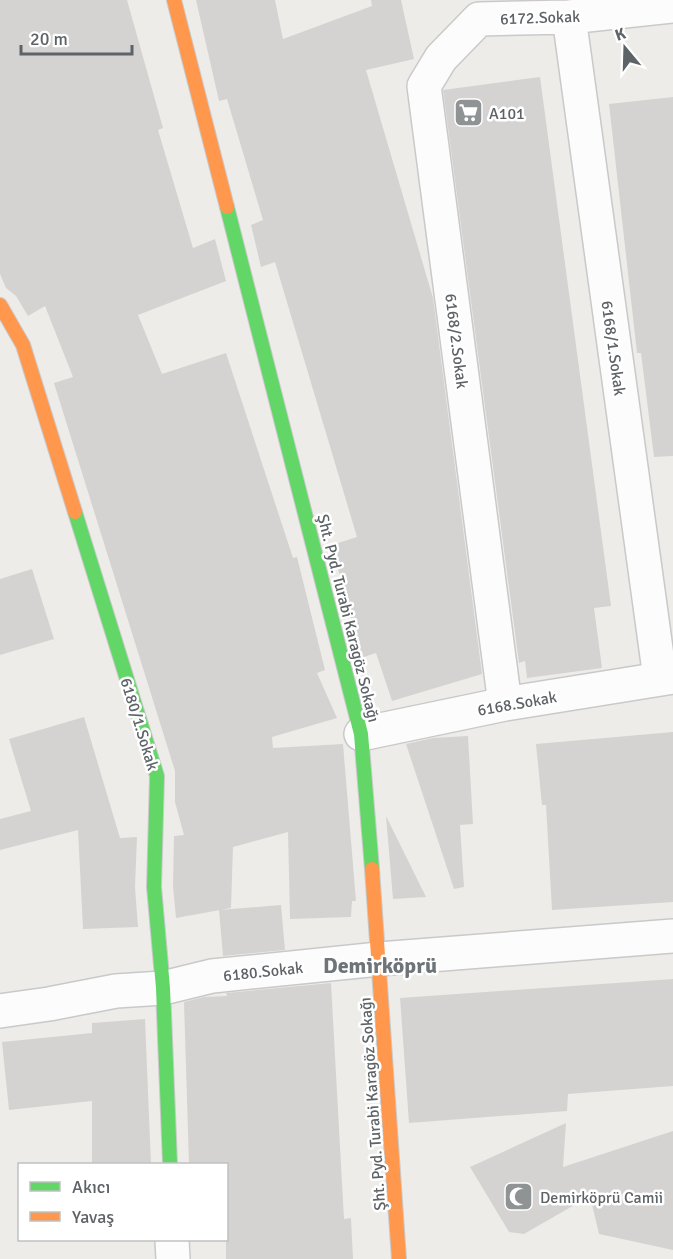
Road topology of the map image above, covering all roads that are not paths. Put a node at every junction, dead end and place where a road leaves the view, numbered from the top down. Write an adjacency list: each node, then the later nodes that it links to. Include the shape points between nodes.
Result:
1 (174, 0): 8 (street, Şht. Pyd. Turabi Karagöz Sokağı)
2 (673, 6): 4 (street, 6172.Sokak)
3 (475, 10): 4 (street, 6172.Sokak); 7 (street, 6168/2.Sokak, via 424,86)
4 (569, 17): 6 (street, 6168/1.Sokak)
5 (0, 305): 11 (street, 6180/1.Sokak, via 22,345 157,776 154,887)
6 (666, 678): 7 (street, 6168.Sokak)
7 (505, 704): 8 (street, 6168.Sokak)
8 (361, 734): 10 (street, Şht. Pyd. Turabi Karagöz Sokağı)
9 (673, 936): 10 (street, 6180.Sokak)
10 (379, 959): 11 (street, 6180.Sokak, via 212,976); 16 (street, Şht. Pyd. Turabi Karagöz Sokağı)
11 (164, 988): 12 (street, 6180.Sokak, via 116,991); 13 (street, 6180/1.Sokak)
12 (0, 1011)
13 (170, 1163)
14 (172, 1241): 15 (street)
15 (173, 1259)
16 (399, 1259)

